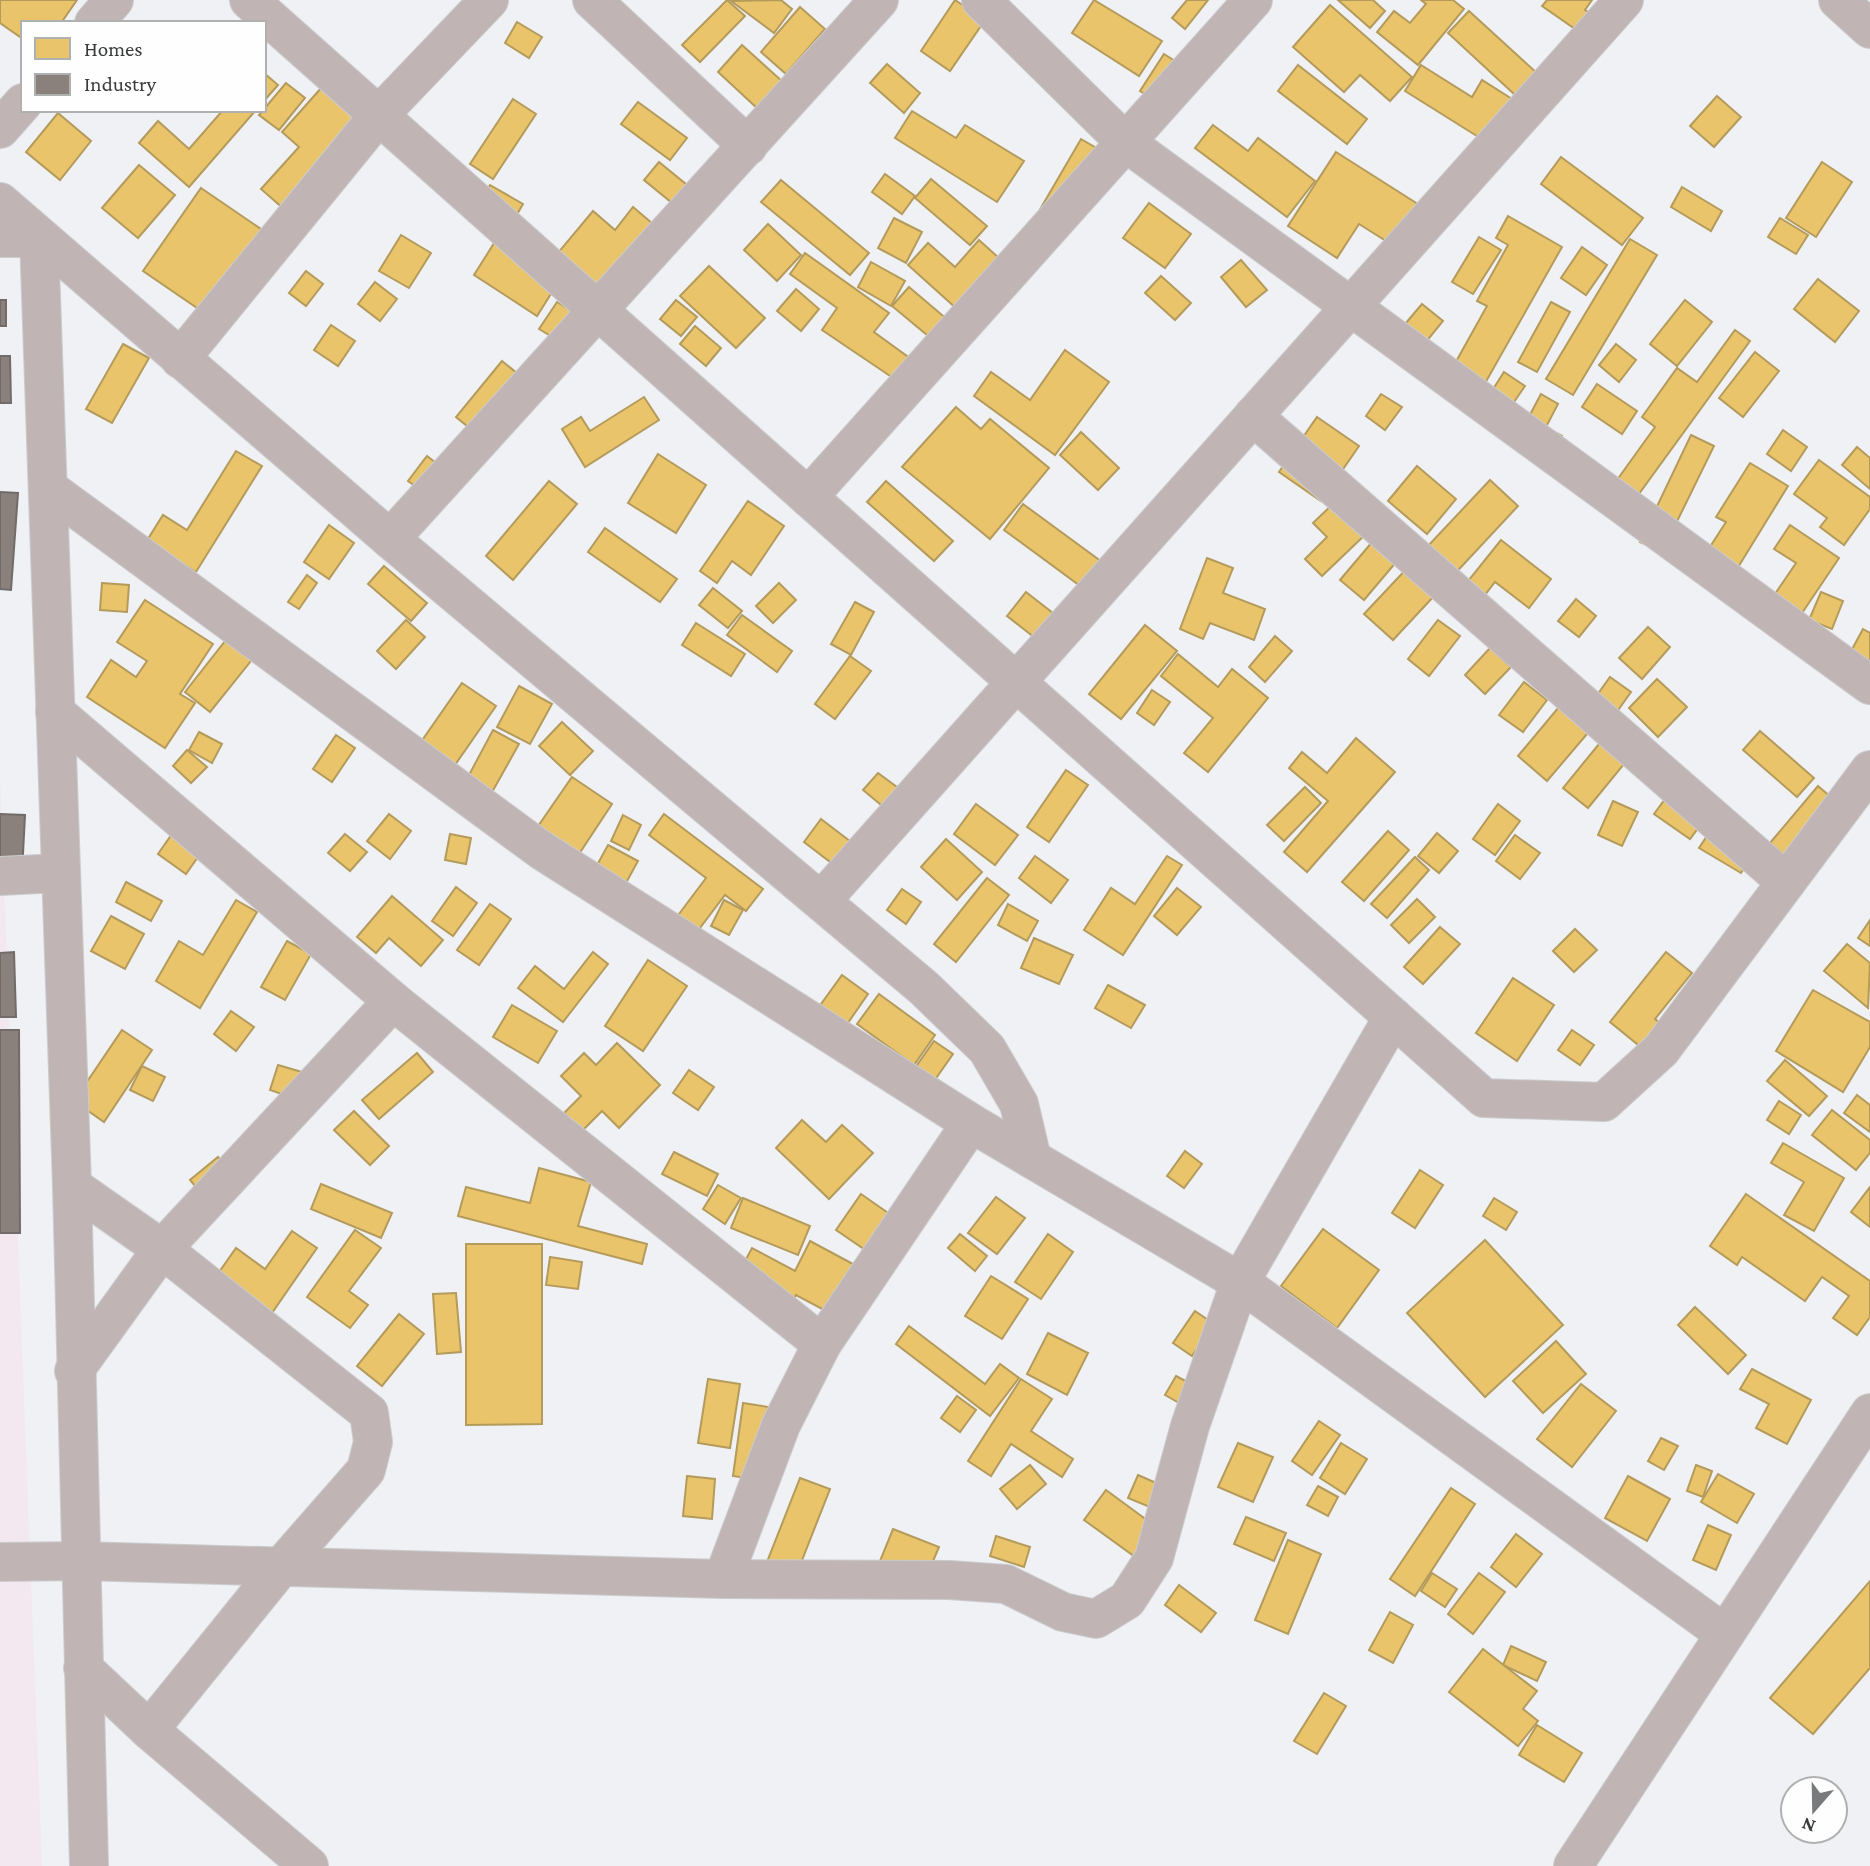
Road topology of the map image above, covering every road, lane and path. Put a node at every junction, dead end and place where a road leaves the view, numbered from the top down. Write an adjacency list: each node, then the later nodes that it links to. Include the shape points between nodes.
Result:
1 (114, 0): 10 (street)
2 (249, 0): 13 (street)
3 (489, 0): 13 (street)
4 (592, 0): 16 (street)
5 (878, 0): 16 (street)
6 (981, 0): 15 (street)
7 (1253, 0): 15 (street)
8 (1624, 0): 20 (street)
9 (1838, 0): 11 (street)
10 (96, 21)
11 (1870, 29)
12 (21, 105): 14 (street)
13 (379, 115): 21 (street); 22 (street)
14 (0, 129)
15 (1125, 142): 20 (street); 25 (street)
16 (748, 146): 21 (street)
17 (0, 202): 19 (street)
18 (0, 238): 19 (street)
19 (39, 239): 22 (street); 24 (street)
20 (1350, 307): 23 (street); 28 (street)
21 (599, 311): 25 (street); 26 (street)
22 (180, 359): 26 (street)
23 (1254, 416): 27 (street); 33 (street)
24 (48, 488): 29 (street); 37 (street, via 541,850)
25 (808, 497): 27 (street)
26 (390, 539): 34 (street)
27 (1016, 682): 34 (street); 36 (street)
28 (1870, 685)
29 (55, 712): 31 (street); 35 (street)
30 (1870, 770): 33 (street)
31 (59, 873): 32 (street); 39 (street)
32 (0, 876)
33 (1786, 882): 36 (street, via 1661,1050 1604,1102 1484,1098)
34 (822, 900): 38 (street, via 987,1049 1019,1104)
35 (393, 1001): 40 (street); 42 (street)
36 (1393, 1017): 41 (street)
37 (971, 1123): 38 (street); 42 (street)
38 (1032, 1159): 41 (street)
39 (72, 1186): 40 (street); 43 (street)
40 (162, 1249): 43 (street); 47 (street, via 369,1413 373,1442 366,1470)
41 (1240, 1282): 48 (street, via 1189,1426 1154,1558 1127,1600 1096,1619 1063,1612 1006,1584); 49 (street)
42 (822, 1344): 48 (street, via 780,1426)
43 (74, 1371): 45 (street)
44 (1870, 1413): 49 (street)
45 (80, 1561): 46 (street); 47 (street); 50 (street)
46 (0, 1562)
47 (281, 1567): 48 (street); 51 (street)
48 (723, 1578)
49 (1725, 1634): 54 (street)
50 (83, 1668): 51 (street); 52 (street)
51 (149, 1730): 53 (street)
52 (89, 1866)
53 (309, 1866)
54 (1573, 1866)

